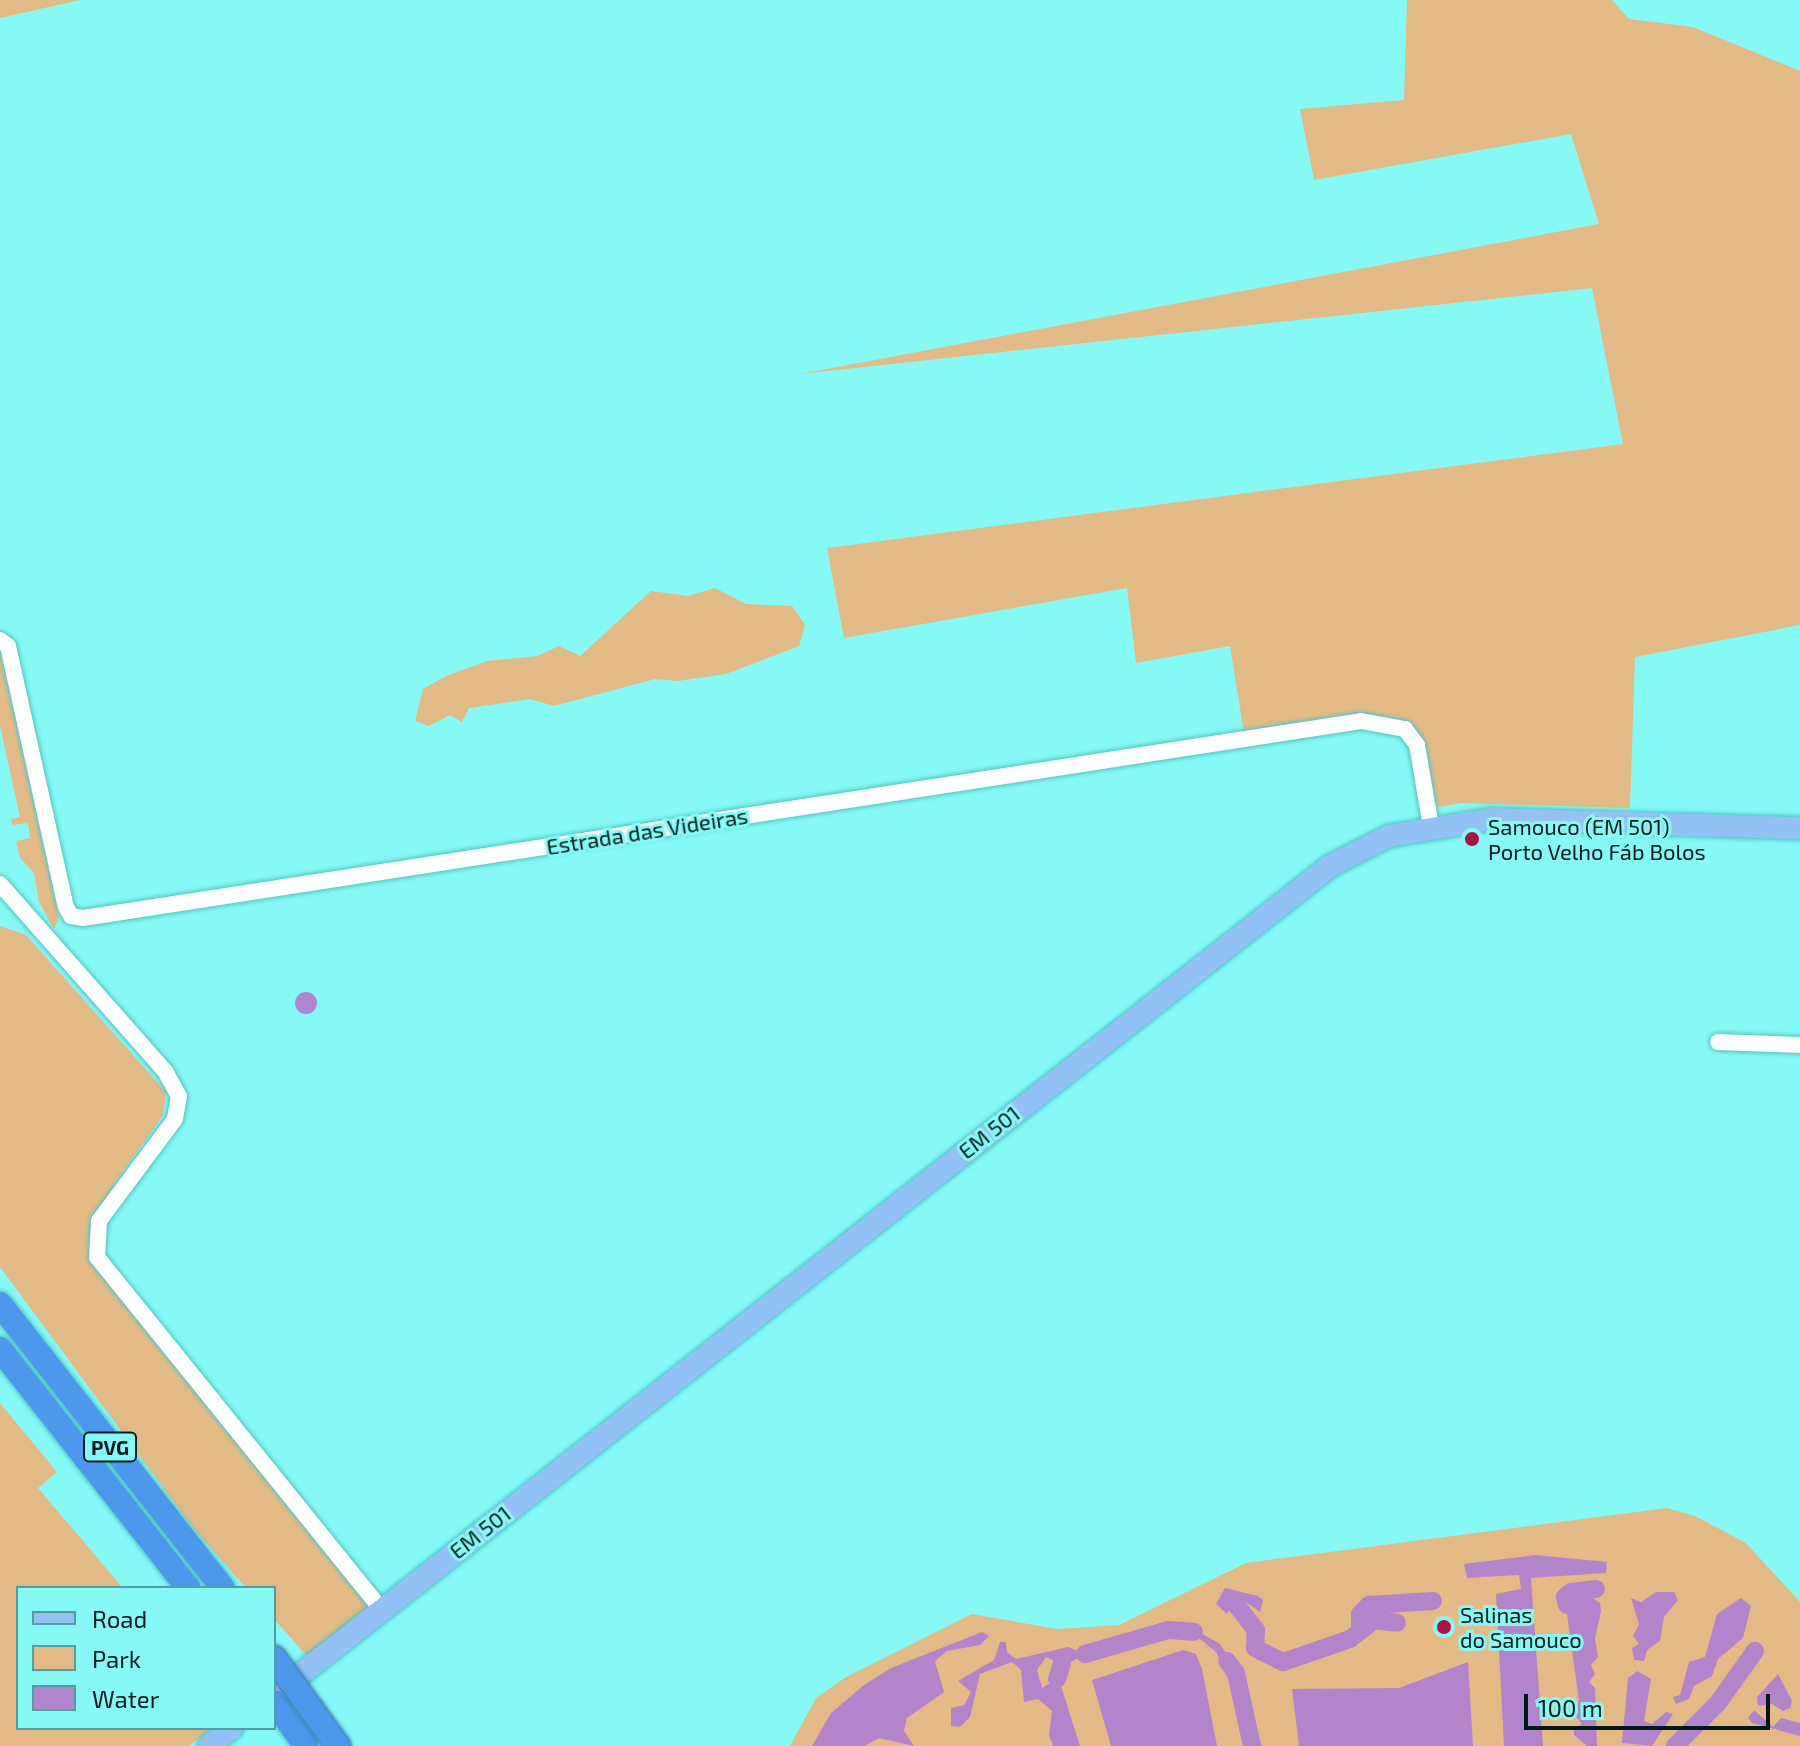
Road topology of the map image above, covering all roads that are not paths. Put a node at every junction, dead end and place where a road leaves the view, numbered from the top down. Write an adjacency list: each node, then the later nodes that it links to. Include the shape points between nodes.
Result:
1 (0, 640): 2 (street, Estrada das Videiras, via 8,646 66,907 71,916 83,918 1361,721 1405,729 1417,745)
2 (1431, 827): 3 (main road, EM 501 / EM 501, via 1530,819); 11 (main road, EM 501 / EM 501, via 1389,836 1330,866)
3 (1800, 828)
4 (0, 884): 11 (street, via 165,1071 179,1096 175,1119 99,1221 97,1257)
5 (1718, 1042): 6 (street)
6 (1800, 1045)
7 (1, 1304): 10 (highway, PVG)
8 (0, 1349): 9 (highway, PVG)
9 (186, 1586)
10 (221, 1586)
11 (381, 1609): 13 (main road, EM 501 / EM 501)
12 (276, 1661): 18 (highway, bridge)
13 (276, 1693)
14 (276, 1705): 17 (highway)
15 (229, 1730): 16 (main road)
16 (209, 1746)
17 (306, 1746)
18 (338, 1746)

